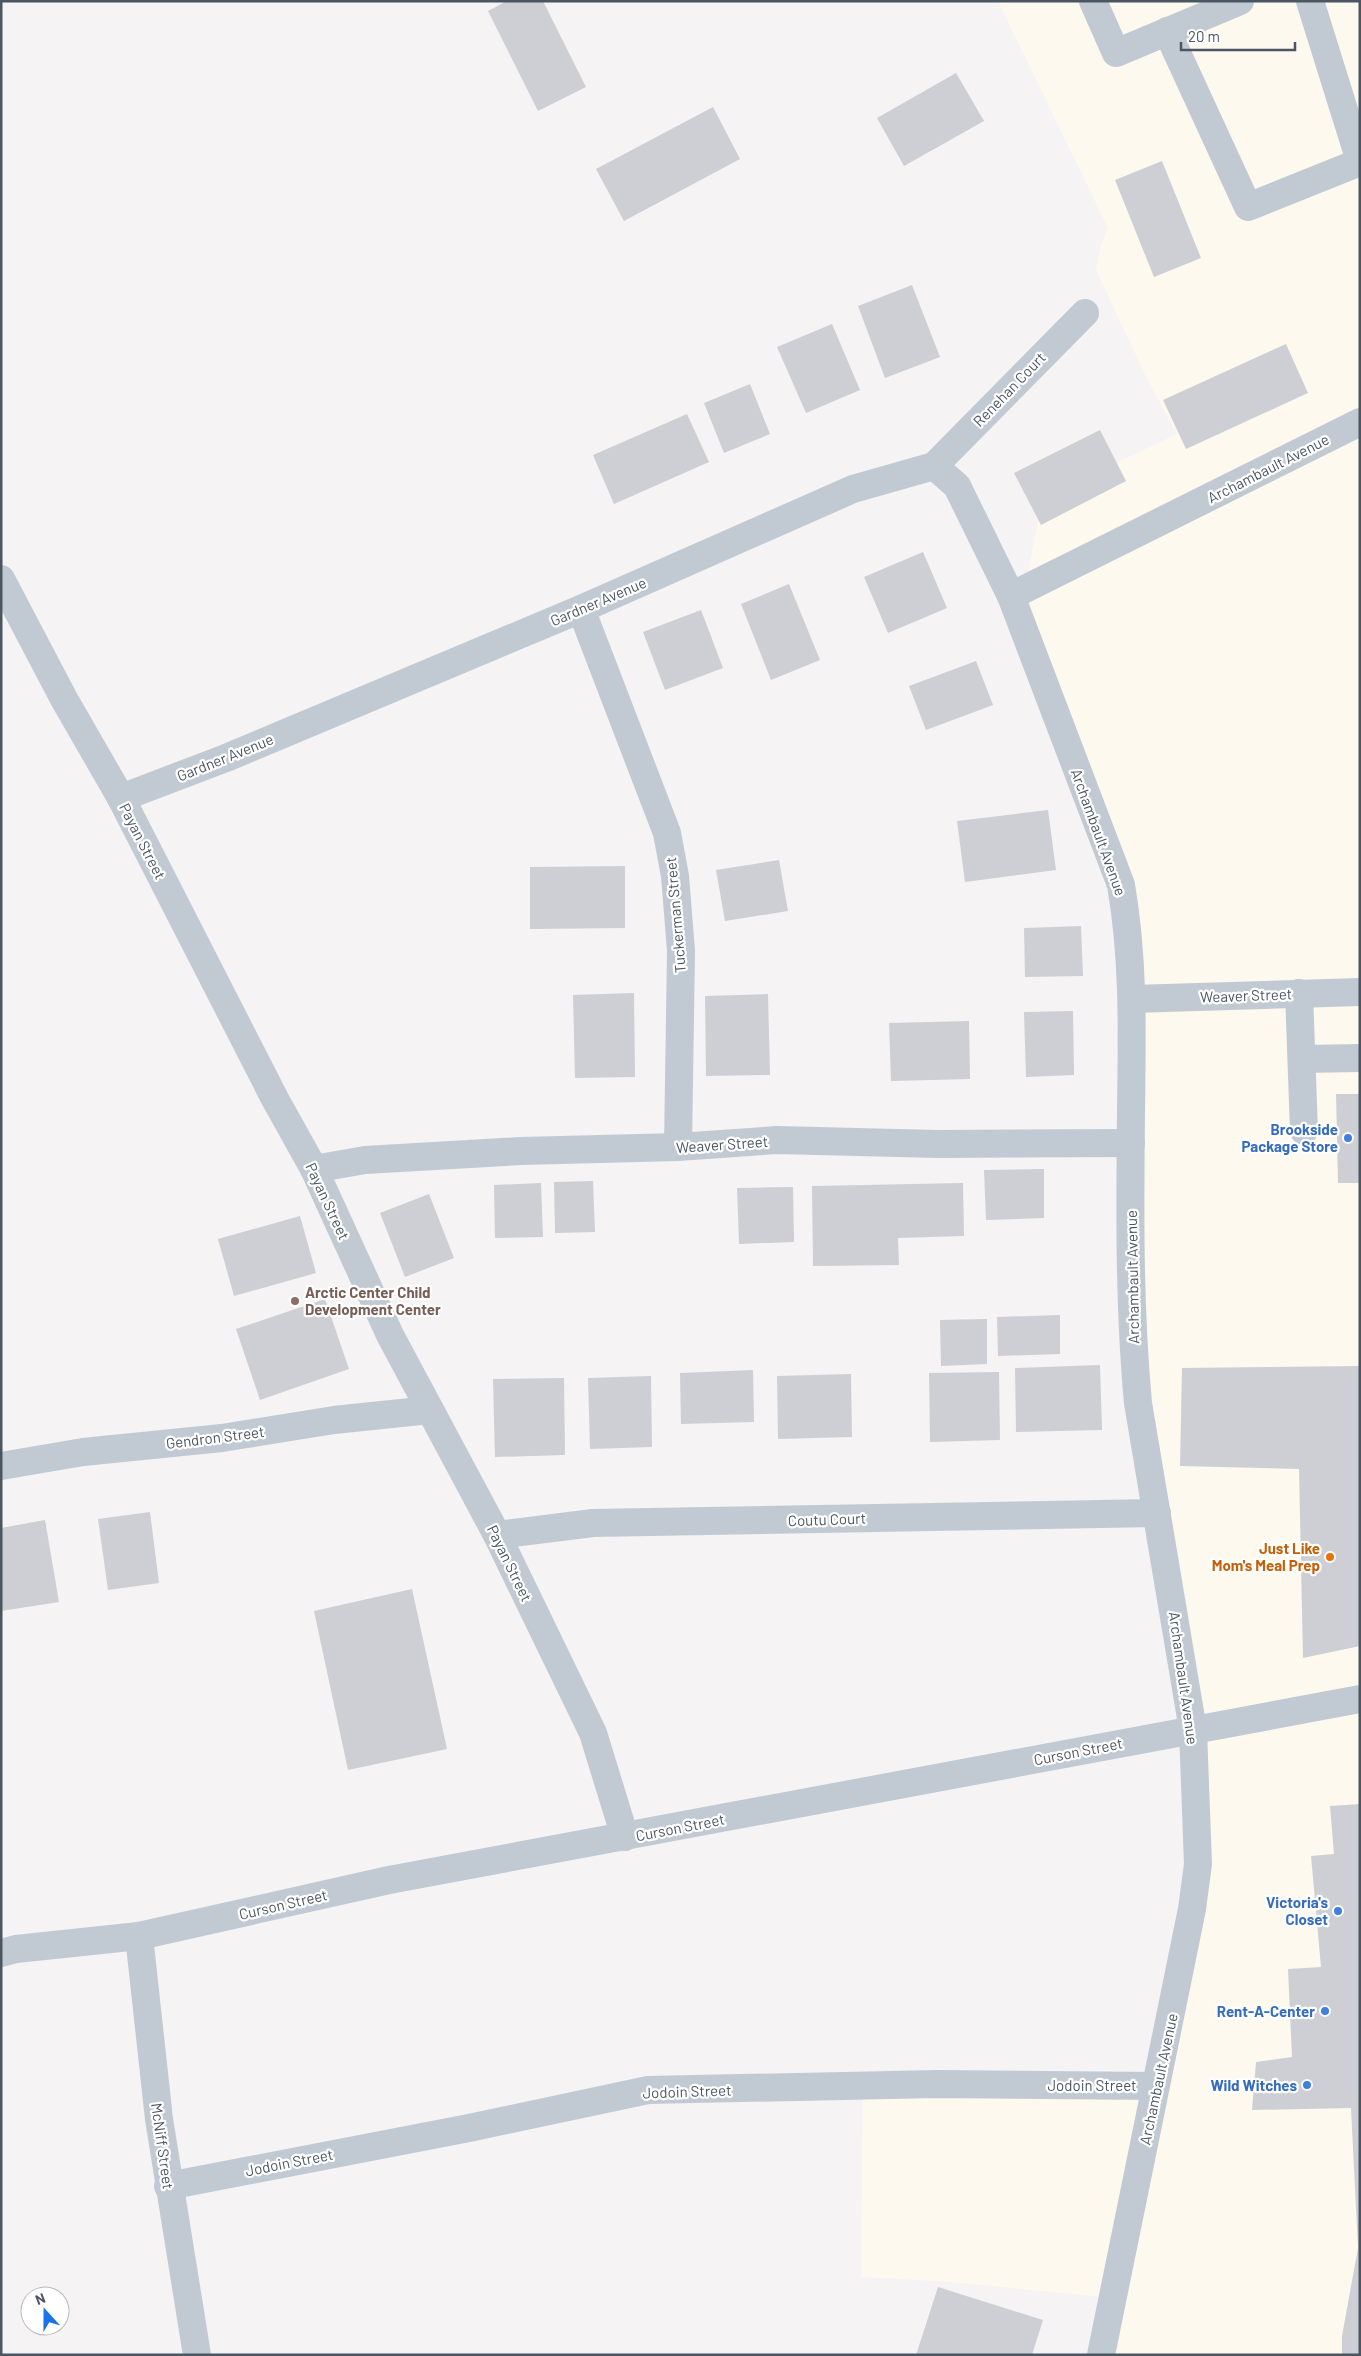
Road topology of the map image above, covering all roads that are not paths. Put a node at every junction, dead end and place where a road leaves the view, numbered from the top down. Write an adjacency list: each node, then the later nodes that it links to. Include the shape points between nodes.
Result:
1 (1093, 1): 4 (street, via 1116,53)
2 (1240, 1): 4 (street)
3 (1310, 1): 5 (street)
4 (1167, 31): 5 (street, via 1248,207)
5 (1360, 162)
6 (1084, 313): 8 (street, Renehan Court)
7 (1360, 422): 10 (street, Archambault Avenue)
8 (934, 466): 10 (street, via 957,486); 11 (street, Gardner Avenue, via 853,489)
9 (1, 579): 12 (street, Payan Street)
10 (1011, 596): 15 (street, Archambault Avenue, via 1121,885 1128,922)
11 (581, 610): 12 (street, Gardner Avenue, via 226,758); 20 (street, Tuckerman Street, via 666,833 675,876 681,951)
12 (121, 798): 21 (street, Payan Street)
13 (1360, 992): 14 (street, Weaver Street)
14 (1299, 993): 15 (street, Weaver Street); 17 (street)
15 (1132, 999): 19 (street, Archambault Avenue)
16 (1360, 1058): 17 (street)
17 (1302, 1059): 18 (street)
18 (1304, 1131)
19 (1131, 1143): 20 (street, Weaver Street, via 938,1144 777,1140); 24 (street, Archambault Avenue, via 1133,1350 1138,1403)
20 (678, 1147): 21 (street, Weaver Street, via 394,1158)
21 (314, 1169): 22 (street, Payan Street, via 390,1335)
22 (430, 1410): 23 (street, Gendron Street, via 334,1420 222,1438 83,1452); 25 (street, Payan Street)
23 (1, 1466)
24 (1157, 1513): 25 (street, Coutu Court, via 593,1523); 27 (street, Archambault Avenue)
25 (497, 1535): 28 (street, Payan Street, via 593,1733)
26 (1360, 1699): 27 (street, Curson Street)
27 (1193, 1730): 28 (street, Curson Street); 31 (street, Archambault Avenue, via 1198,1864)
28 (625, 1837): 29 (street, Curson Street, via 389,1880)
29 (139, 1936): 30 (street, Curson Street); 32 (street, McNiff Street)
30 (1, 1953)
31 (1156, 2086): 32 (street, Jodoin Street, via 937,2084 648,2090); 34 (street, Archambault Avenue)
32 (168, 2186): 33 (street, McNiff Street)
33 (197, 2355)
34 (1101, 2355)

